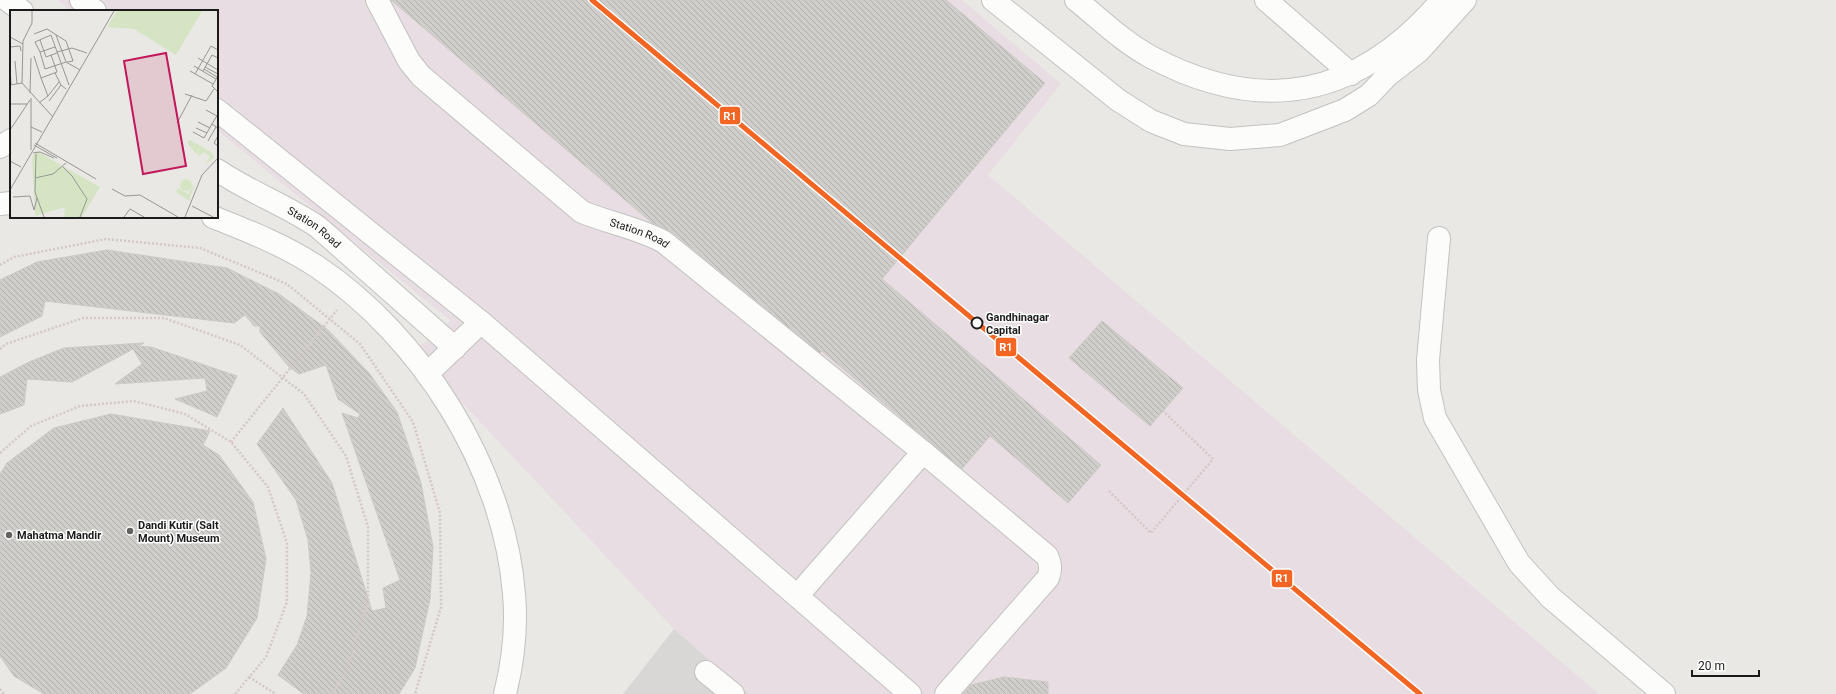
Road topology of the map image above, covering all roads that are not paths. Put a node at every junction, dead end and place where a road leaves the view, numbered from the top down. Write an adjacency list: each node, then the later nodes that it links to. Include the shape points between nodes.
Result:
1 (7, 0): 9 (street)
2 (81, 0): 10 (street)
3 (377, 0): 23 (street, Station Road, via 409,62 421,76 582,212 649,233 664,242)
4 (993, 0): 8 (street, via 1118,100 1151,121 1184,134 1230,138 1280,134 1345,110 1369,95 1419,51)
5 (1076, 0): 11 (street, via 1150,56 1190,75 1226,87 1290,91 1326,84)
6 (1266, 0): 11 (street)
7 (1442, 0): 11 (street, via 1427,18 1386,54)
8 (1465, 0)
9 (21, 10)
10 (94, 10)
11 (1351, 74)
12 (218, 111): 20 (street)
13 (10, 141): 14 (street)
14 (0, 147)
15 (218, 171): 21 (street, Station Road, via 318,227)
16 (10, 202): 17 (street)
17 (0, 204)
18 (215, 218): 22 (street, via 292,251 350,291 409,349)
19 (1439, 238): 30 (street, via 1428,360 1429,390 1435,418 1519,564 1550,597)
20 (481, 322): 21 (street); 24 (street)
21 (454, 348): 22 (street)
22 (427, 374): 26 (street, via 448,403 483,470 504,529 514,594 513,662)
23 (923, 452): 24 (street); 29 (street, Station Road, via 1047,556 1051,570 1048,578)
24 (798, 595): 28 (street)
25 (706, 672): 27 (street)
26 (505, 694)
27 (733, 694)
28 (910, 694)
29 (946, 694)
30 (1664, 694)

